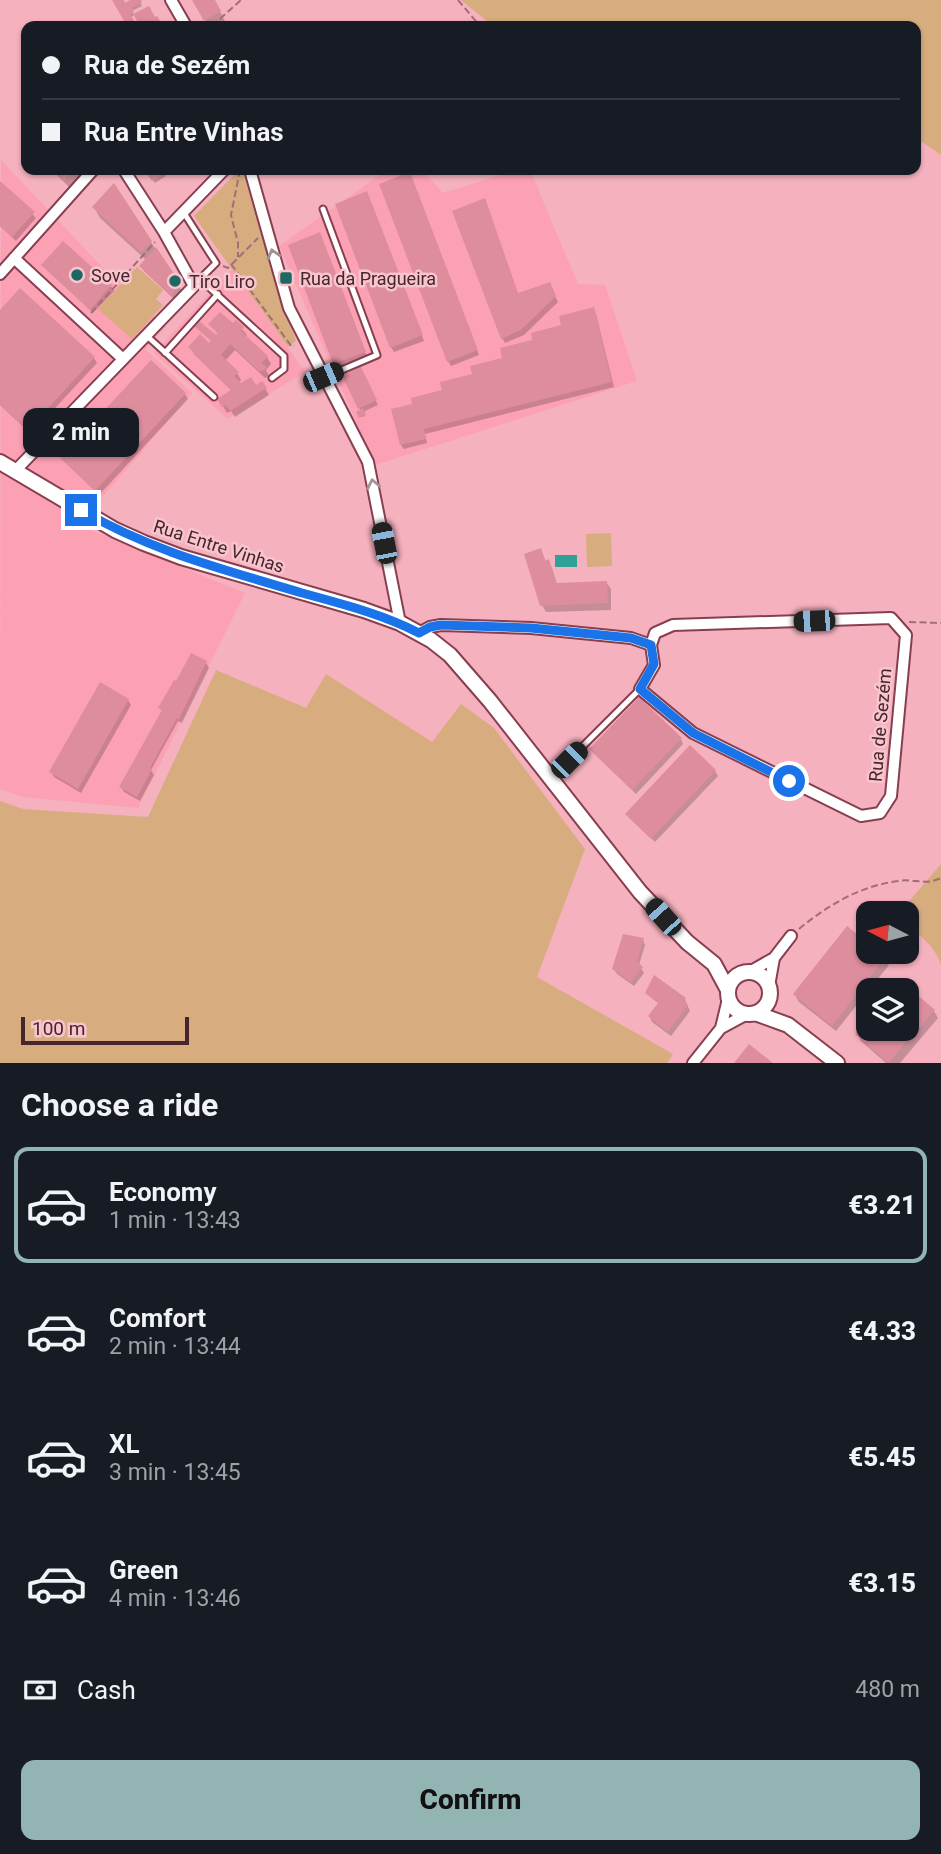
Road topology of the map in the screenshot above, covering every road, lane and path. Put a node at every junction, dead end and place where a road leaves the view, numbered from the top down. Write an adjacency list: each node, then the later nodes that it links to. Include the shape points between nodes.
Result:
1 (171, 0): 4 (street)
2 (241, 0): 5 (path)
3 (458, 0): 6 (path)
4 (183, 21)
5 (218, 21)
6 (476, 21)
7 (89, 175): 17 (street)
8 (127, 175): 15 (street)
9 (220, 175): 13 (street)
10 (239, 175): 16 (path, via 231,215)
11 (251, 175): 14 (street)
12 (323, 209): 28 (lane, via 377,355)
13 (184, 213): 15 (street); 18 (lane)
14 (267, 230): 16 (path); 25 (street, one-way to 14, via 289,308)
15 (164, 232): 21 (street); 23 (path)
16 (238, 257): 19 (path)
17 (14, 258): 20 (street); 23 (street)
18 (216, 263): 19 (path, via 228,268); 21 (lane)
19 (231, 264): 25 (path, via 292,347)
20 (0, 274)
21 (197, 282): 22 (lane); 24 (street)
22 (218, 294): 26 (lane); 29 (lane, via 284,356 284,369)
23 (83, 321): 27 (street)
24 (147, 337): 26 (lane); 27 (street)
25 (305, 341): 28 (street)
26 (165, 353): 30 (lane)
27 (123, 359): 32 (street)
28 (323, 377): 33 (street, one-way to 28, via 368,462)
29 (272, 378)
30 (214, 397)
31 (0, 461): 32 (street, Rua Entre Vinhas)
32 (15, 471): 33 (street, Rua Entre Vinhas, via 115,530 181,557)
33 (400, 623): 36 (street, Rua Entre Vinhas)
34 (941, 624): 35 (path, via 914,621)
35 (898, 625): 37 (street, via 891,618 673,625 655,633); 38 (street, Rua de Sezém, via 906,635 891,796 880,813 861,816 693,733)
36 (419, 633): 37 (street, via 441,625 531,628 631,638); 39 (street, Rua Entre Vinhas, via 450,655)
37 (651, 645): 38 (street, via 654,664)
38 (640, 689): 39 (lane)
39 (551, 778): 43 (street, Rua Entre Vinhas, via 640,892)
40 (941, 878): 41 (path, via 931,883 902,880 875,884 826,907)
41 (791, 936): 42 (street)
42 (774, 958): 44 (street); 45 (street)
43 (714, 964): 44 (street); 46 (street)
44 (747, 972): 45 (street, via 762,976); 46 (street, via 733,979)
45 (769, 991): 47 (street, via 765,1006); 48 (street)
46 (728, 994): 47 (street, via 735,1009); 49 (street)
47 (751, 1013): 48 (street); 49 (street)
48 (788, 1025): 51 (street)
49 (720, 1028): 50 (street)
50 (693, 1063)
51 (837, 1063)

